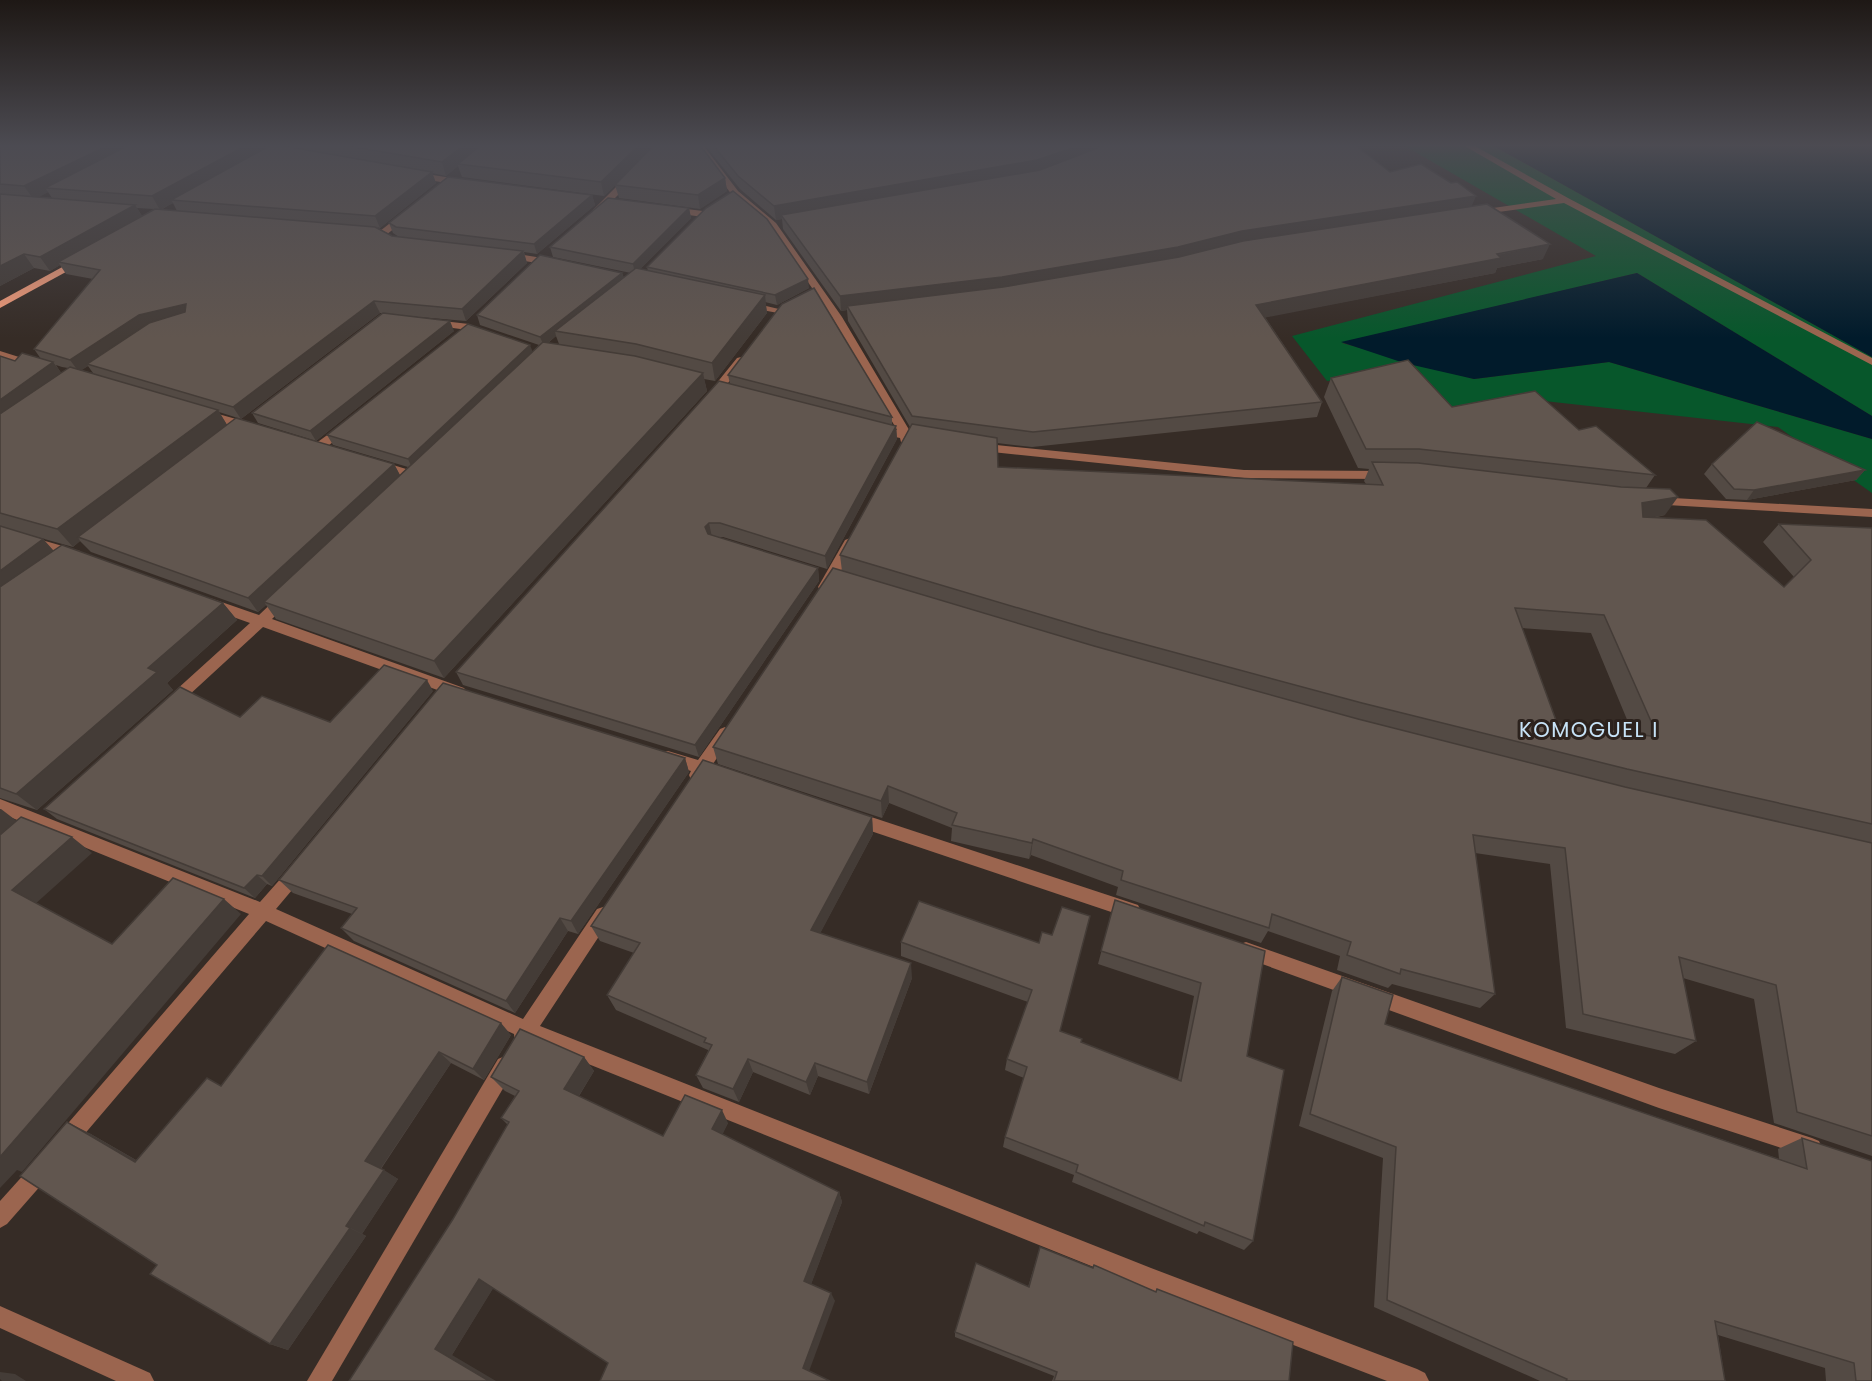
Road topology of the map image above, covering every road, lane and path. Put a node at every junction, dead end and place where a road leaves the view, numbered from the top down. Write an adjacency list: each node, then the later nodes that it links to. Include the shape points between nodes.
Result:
1 (414, 209): 11 (street)
2 (598, 209): 9 (street)
3 (662, 209): 4 (street, via 698,218)
4 (710, 209)
5 (750, 209): 18 (street, via 779,224)
6 (1502, 209): 8 (street)
7 (1583, 209): 27 (street)
8 (1472, 214)
9 (590, 217)
10 (371, 232): 11 (street)
11 (383, 233): 12 (street)
12 (397, 242)
13 (489, 253): 15 (street)
14 (90, 255): 20 (main road)
15 (544, 256): 16 (street); 17 (street)
16 (561, 264)
17 (524, 274)
18 (819, 289): 21 (street); 34 (street, via 843,316)
19 (731, 301): 21 (street)
20 (0, 305)
21 (788, 305): 23 (street)
22 (418, 321): 24 (street, via 469,327)
23 (765, 328)
24 (491, 335)
25 (751, 346): 29 (street)
26 (0, 354): 28 (street)
27 (1872, 362)
28 (51, 370)
29 (702, 408)
30 (191, 410): 33 (street)
31 (357, 417): 37 (street)
32 (862, 425): 34 (street)
33 (267, 432)
34 (907, 436): 35 (street); 38 (street)
35 (939, 441)
36 (960, 444): 40 (street, via 1244,474)
37 (319, 447)
38 (896, 456)
39 (362, 459): 41 (street)
40 (1398, 475)
41 (415, 476)
42 (1645, 501): 43 (street)
43 (1872, 513)
44 (858, 527): 48 (street)
45 (0, 532): 46 (street)
46 (78, 556)
47 (811, 572): 48 (street)
48 (837, 580): 50 (street)
49 (295, 589): 52 (street)
50 (819, 597)
51 (196, 598): 52 (street)
52 (261, 622): 54 (street); 56 (street)
53 (464, 671): 54 (street)
54 (444, 693): 55 (street)
55 (470, 695)
56 (164, 710)
57 (735, 720): 59 (street)
58 (658, 753): 59 (street)
59 (702, 767): 60 (street); 61 (street)
60 (736, 778)
61 (689, 786)
62 (0, 806): 64 (street)
63 (837, 812): 69 (street)
64 (44, 817): 65 (street); 68 (street)
65 (24, 836)
66 (308, 859): 68 (street)
67 (611, 903): 71 (street)
68 (264, 912): 71 (street); 73 (street)
69 (1151, 918)
70 (1230, 944): 72 (street, via 1659,1098)
71 (527, 1030): 76 (street); 77 (street, via 1151,1280)
72 (1830, 1154)
73 (0, 1216)
74 (0, 1317): 75 (street)
75 (142, 1381)
76 (319, 1381)
77 (1417, 1381)

